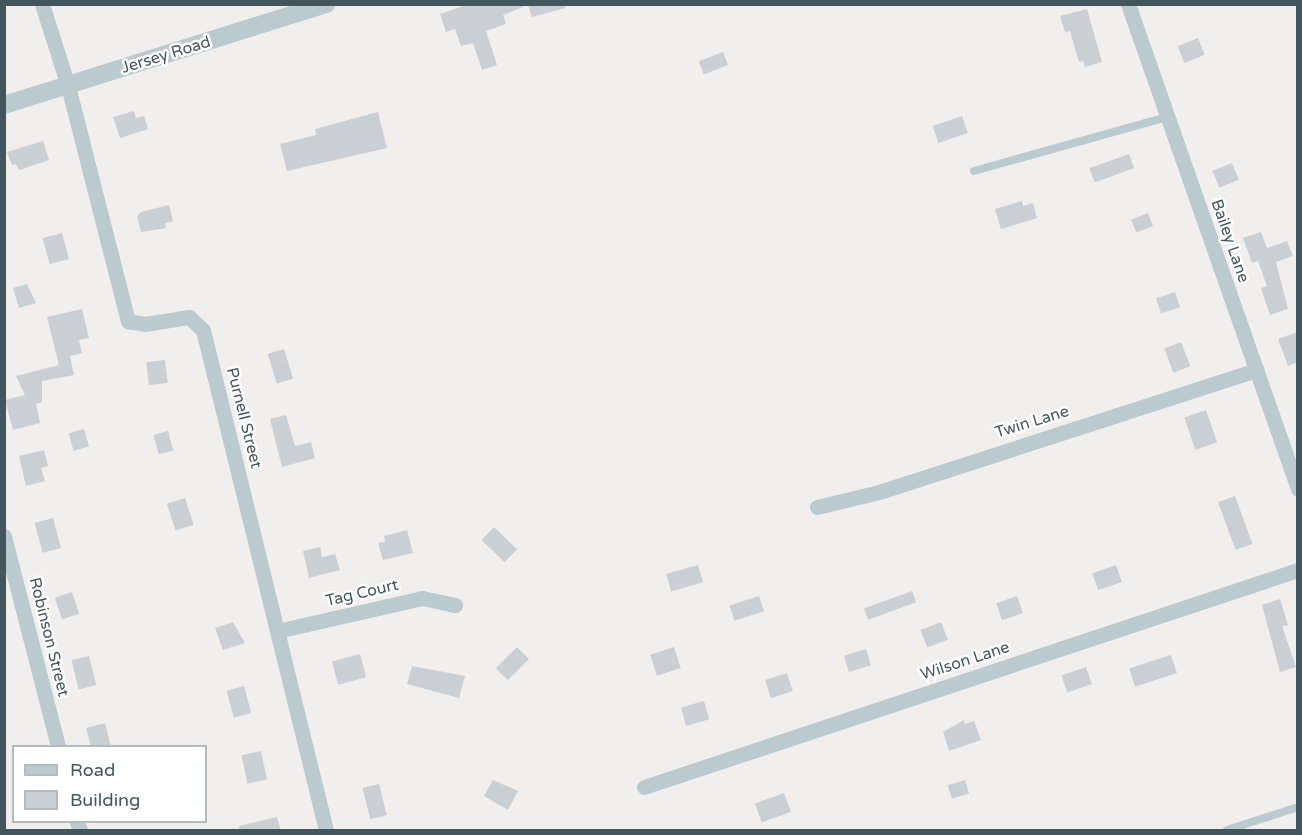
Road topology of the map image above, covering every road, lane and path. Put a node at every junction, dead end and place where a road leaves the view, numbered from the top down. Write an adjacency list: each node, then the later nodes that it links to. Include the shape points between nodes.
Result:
1 (42, 4): 4 (street)
2 (327, 4): 4 (street, Jersey Road)
3 (1128, 4): 6 (street, Bailey Lane)
4 (68, 86): 5 (street, Jersey Road); 14 (street, Purnell Street, via 128,321 145,324 189,317 203,330)
5 (4, 105)
6 (1167, 117): 7 (lane); 8 (street, Bailey Lane)
7 (974, 171)
8 (1257, 370): 9 (street, Bailey Lane); 10 (street, Twin Lane, via 879,492)
9 (1298, 489)
10 (818, 507)
11 (4, 536): 15 (street, Robinson Street)
12 (1298, 570): 16 (street, Wilson Lane)
13 (455, 605): 14 (street, Tag Court, via 422,598)
14 (278, 631): 18 (street, Purnell Street)
15 (57, 745)
16 (644, 787)
17 (1298, 807): 19 (lane)
18 (326, 831)
19 (1227, 831)

